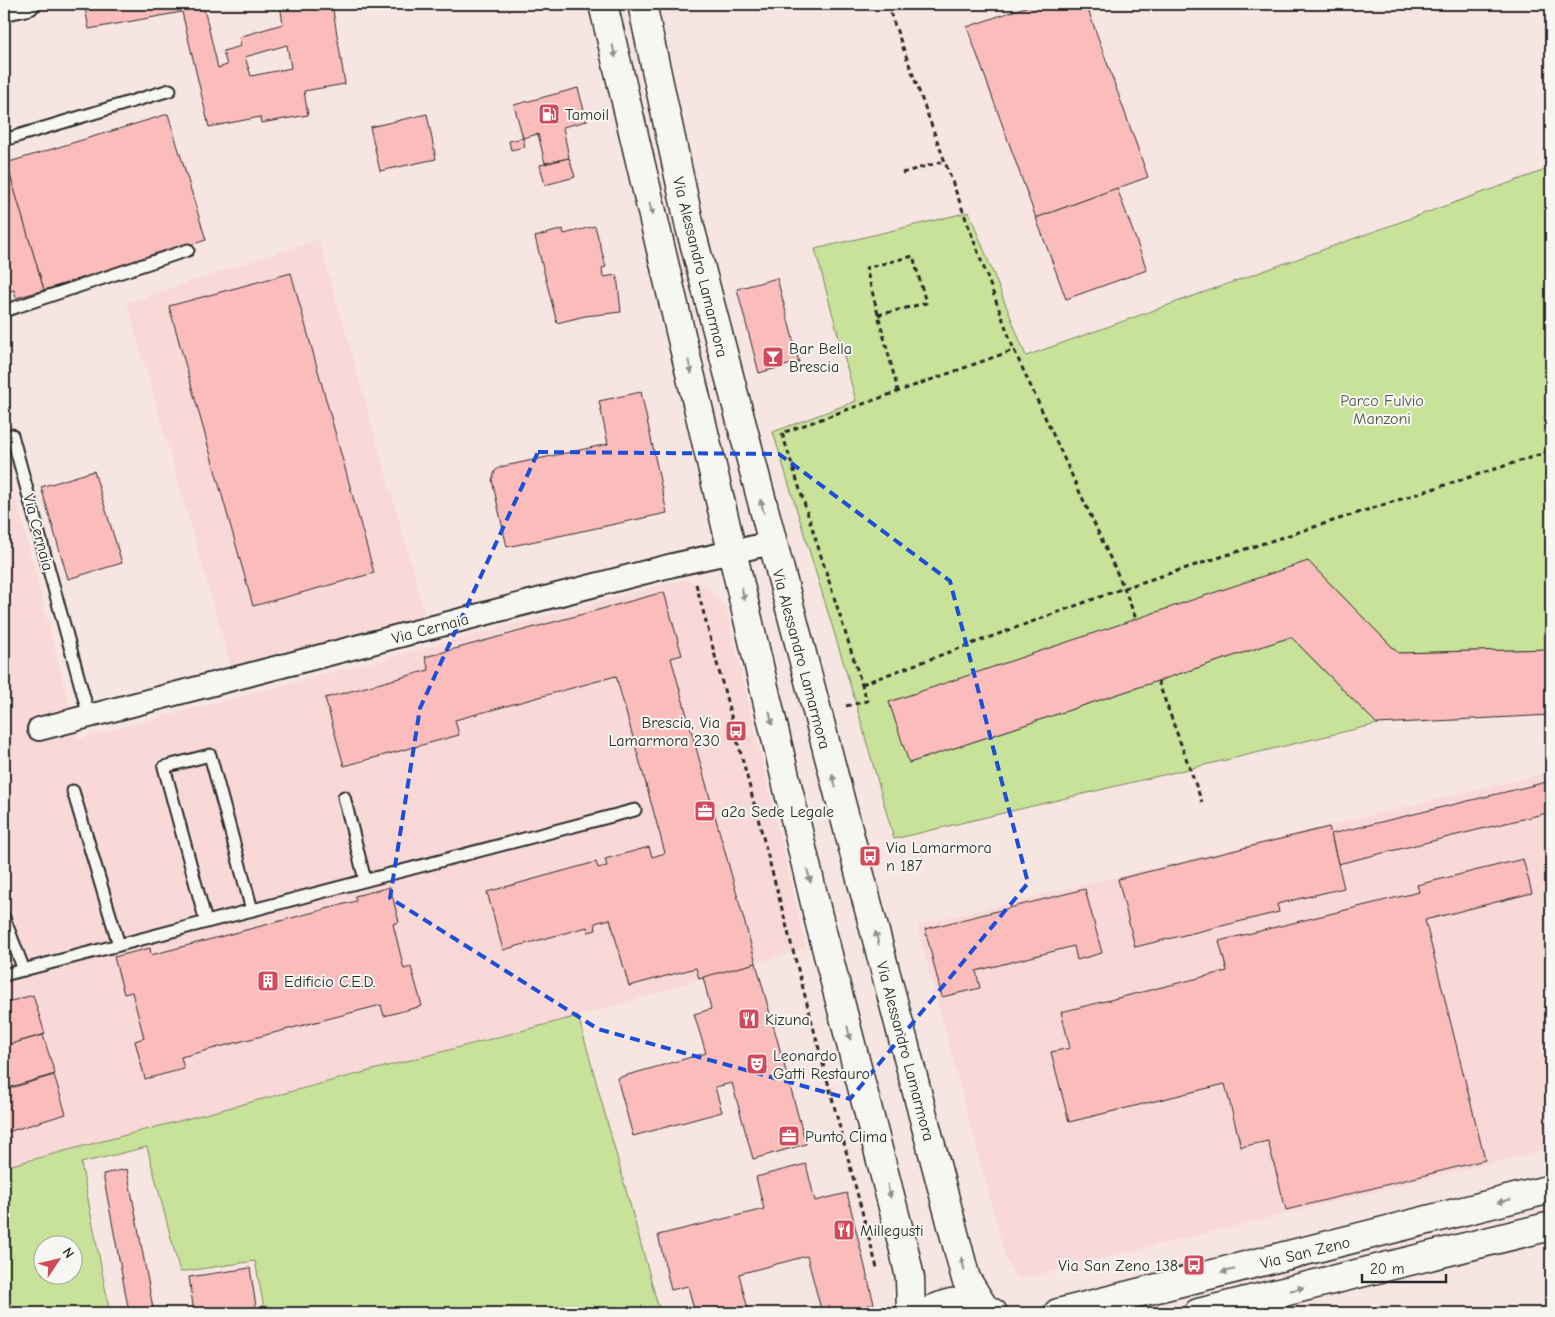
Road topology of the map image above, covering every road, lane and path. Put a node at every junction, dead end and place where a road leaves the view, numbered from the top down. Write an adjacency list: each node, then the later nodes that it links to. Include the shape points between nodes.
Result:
1 (28, 4): 5 (street)
2 (603, 4): 18 (main road, one-way to 18)
3 (642, 4): 17 (main road, Via Alessandro Lamarmora, one-way to 3, via 690,228)
4 (887, 4): 8 (path)
5 (4, 9)
6 (170, 90): 7 (lane)
7 (4, 140)
8 (944, 161): 9 (path); 13 (path)
9 (902, 172)
10 (188, 250): 11 (lane)
11 (4, 311)
12 (878, 315): 12 (path, via 866,268 913,256 926,303); 14 (path)
13 (1014, 350): 14 (path); 20 (path)
14 (898, 392): 23 (path, via 782,433)
15 (12, 434): 25 (lane, Via Cernaia)
16 (1551, 451): 20 (path)
17 (772, 543): 18 (street, Via Cernaia); 41 (main road, Via Alessandro Lamarmora, one-way to 17, via 966,1279)
18 (733, 553): 19 (street, Via Cernaia); 42 (main road, one-way to 42, via 818,916 904,1250 910,1278)
19 (689, 562): 25 (street, Via Cernaia); 40 (path)
20 (1124, 588): 21 (path); 23 (path)
21 (1136, 619)
22 (1158, 681): 29 (path)
23 (862, 684): 24 (path, via 867,701)
24 (846, 706)
25 (89, 716): 26 (street, Via Cernaia)
26 (38, 729)
27 (73, 791): 35 (lane)
28 (344, 797): 31 (lane)
29 (1202, 802)
30 (635, 810): 31 (lane)
31 (365, 880): 32 (lane)
32 (252, 910): 34 (lane); 34 (lane, via 210,755 164,767)
33 (4, 918): 36 (lane)
34 (206, 922): 35 (lane)
35 (119, 945): 36 (lane)
36 (24, 970): 37 (lane)
37 (4, 975)
38 (1551, 1190): 44 (main road, Via San Zeno, one-way to 44)
39 (1551, 1226): 45 (main road, Via San Zeno, one-way to 39)
40 (876, 1268)
41 (989, 1310): 43 (main road, via 969,1303 952,1302)
42 (911, 1313)
43 (927, 1313)
44 (1058, 1313)
45 (1198, 1313)

